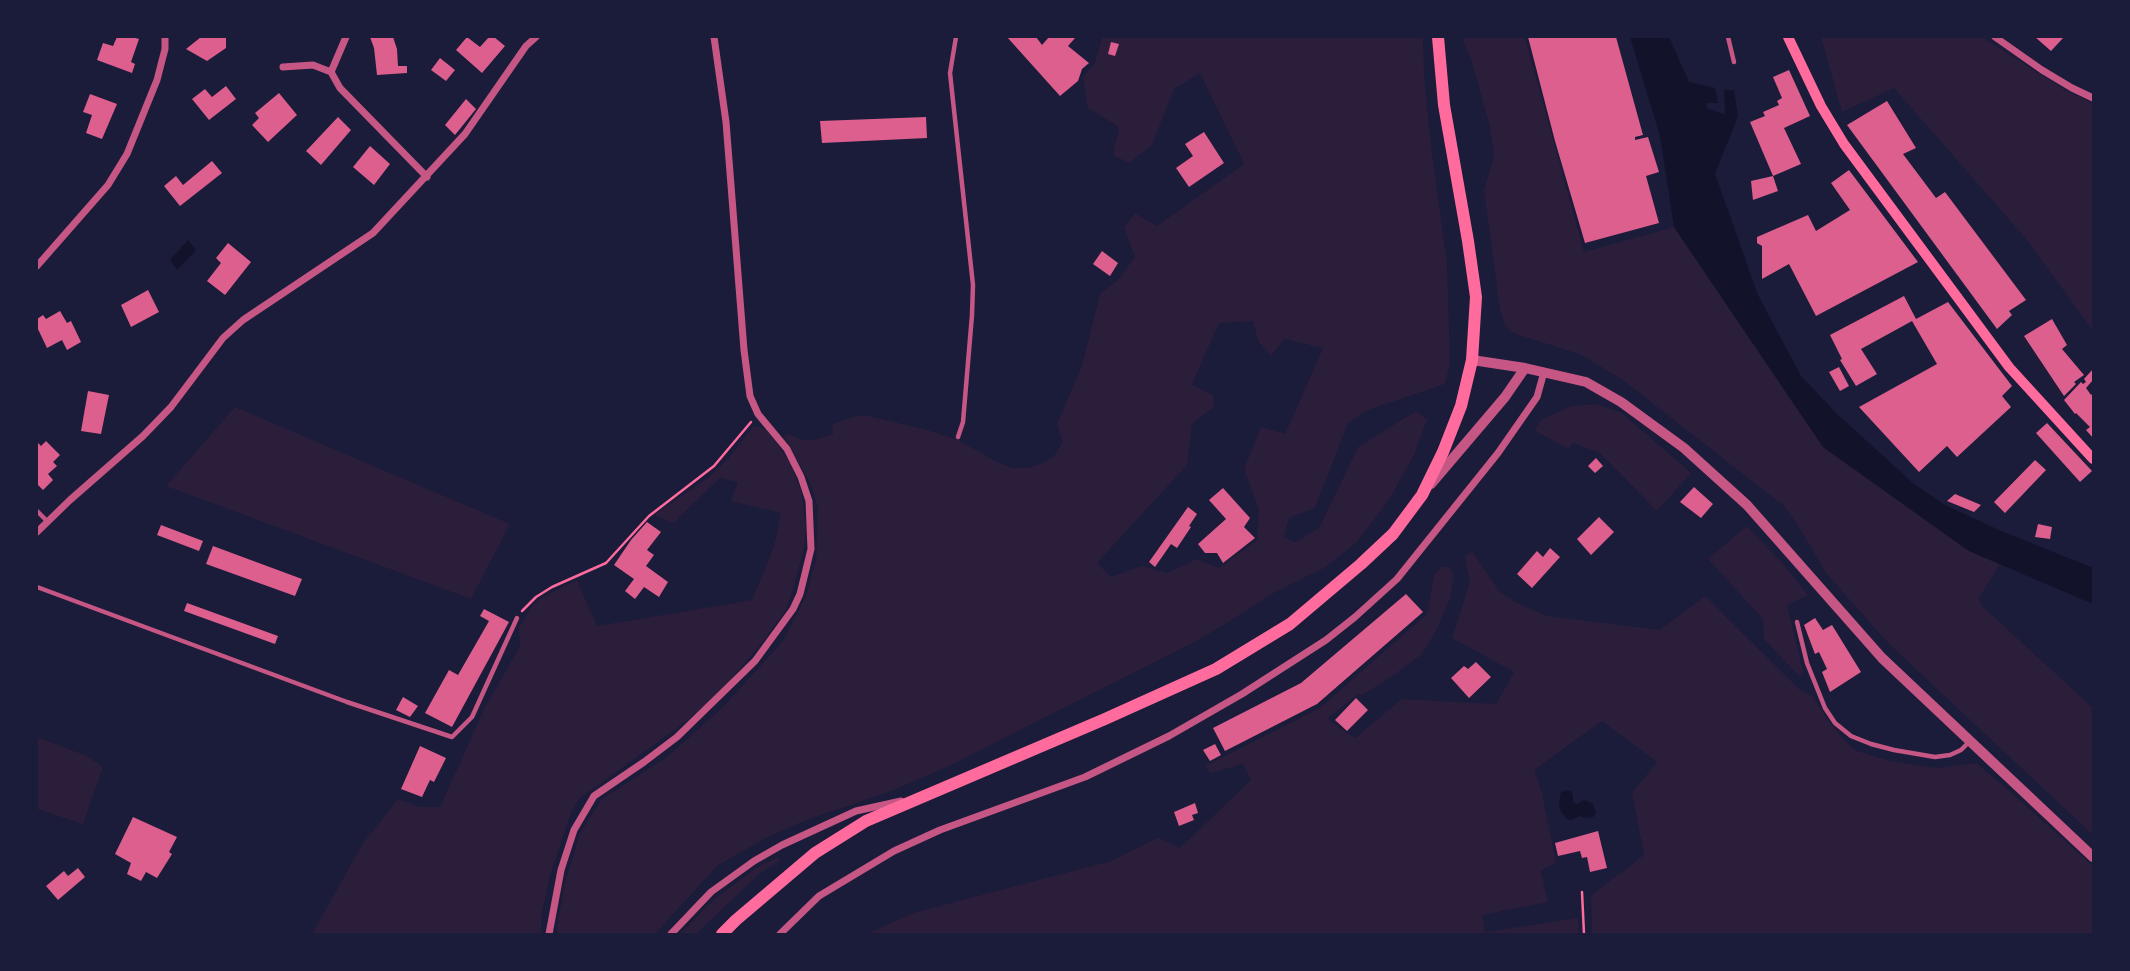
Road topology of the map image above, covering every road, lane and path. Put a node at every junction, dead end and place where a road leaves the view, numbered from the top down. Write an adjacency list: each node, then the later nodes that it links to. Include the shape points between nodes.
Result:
1 (165, 37): 15 (street, via 157,80 127,154 108,186)
2 (346, 37): 12 (street)
3 (536, 37): 14 (street, via 465,134)
4 (714, 37): 19 (street, via 726,122 744,350 750,396)
5 (956, 37): 20 (lane, via 950,74 973,285 963,422)
6 (1438, 37): 16 (main road, via 1444,105 1476,297)
7 (1728, 37): 10 (lane)
8 (1788, 37): 21 (main road, via 1844,144 2009,367)
9 (1995, 37): 13 (street)
10 (1734, 62)
11 (283, 67): 12 (street, via 313,65)
12 (331, 72): 14 (street, via 340,88)
13 (2093, 98)
14 (427, 177): 24 (street, via 373,233 223,338 144,436)
15 (37, 266)
16 (1472, 360): 17 (street); 22 (main road, via 1461,406)
17 (1525, 368): 18 (street); 22 (street)
18 (1544, 372): 29 (street, via 1601,389 1650,421 1717,476 1882,658); 36 (street, via 1537,397 1498,453 1404,569 1326,639 1169,736 1085,777 894,851 819,896)
19 (758, 414): 27 (path, via 714,466 649,516 606,563 552,587); 33 (street, via 787,449 809,501 811,549 800,594 793,610 741,677 677,737 594,796 574,830)
20 (958, 437)
21 (2093, 459)
22 (1422, 495): 30 (main road, via 1361,564 1290,624 1216,670)
23 (37, 511): 24 (lane)
24 (48, 522): 25 (street)
25 (37, 533)
26 (37, 587): 27 (lane, via 452,737 472,717)
27 (517, 618)
28 (1797, 622): 29 (lane, via 1825,708 1851,736 1935,757 1961,750)
29 (1970, 741): 31 (street)
30 (918, 798): 34 (street, via 856,811 782,845 711,892); 35 (main road, via 866,821 815,853)
31 (2093, 857)
32 (1582, 892): 37 (path)
33 (549, 934)
34 (671, 934)
35 (722, 934)
36 (780, 934)
37 (1584, 934)

